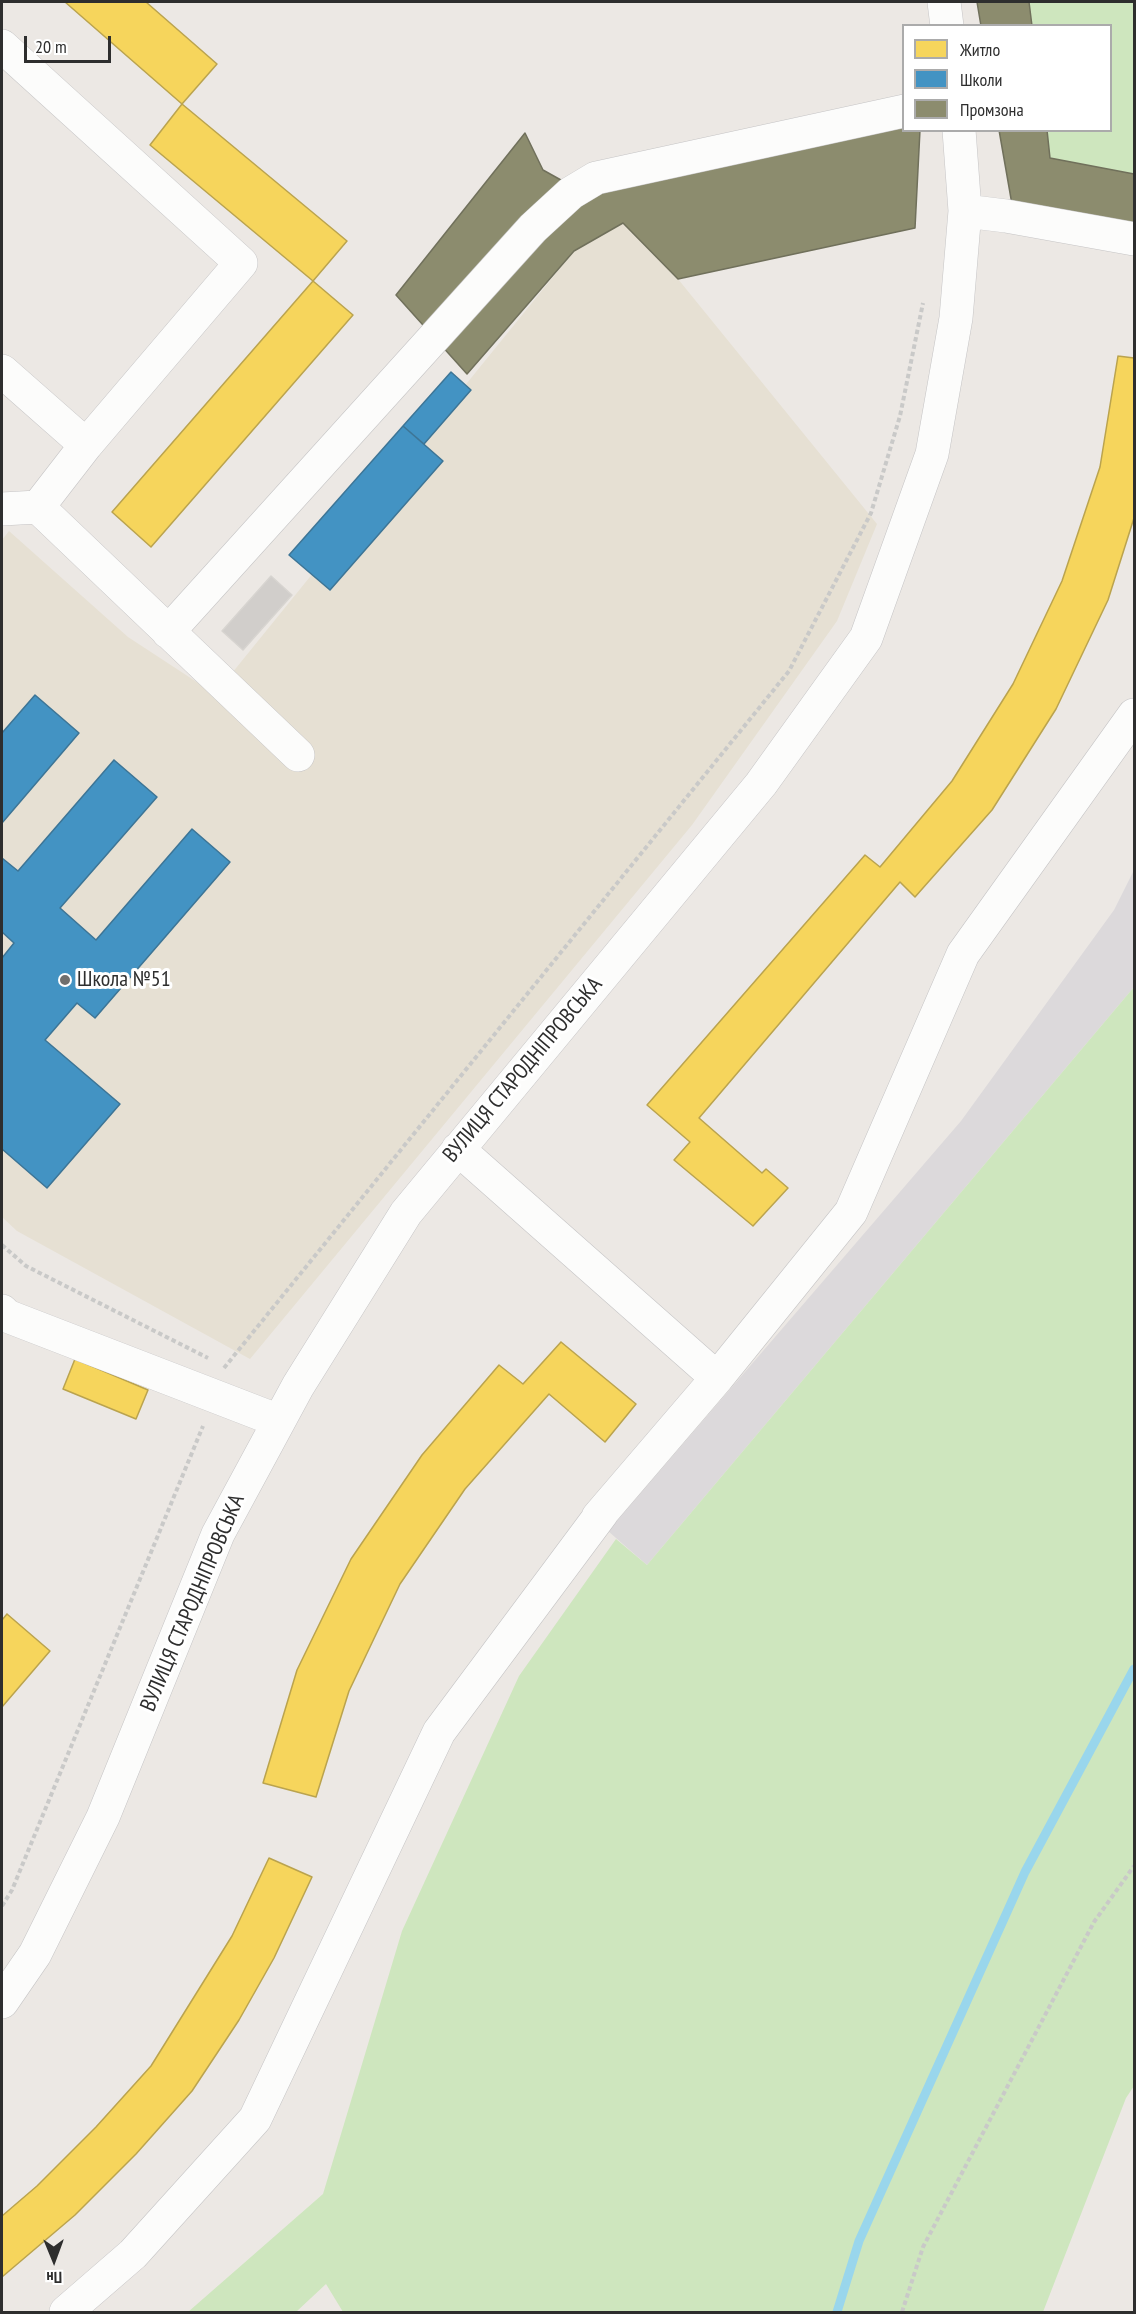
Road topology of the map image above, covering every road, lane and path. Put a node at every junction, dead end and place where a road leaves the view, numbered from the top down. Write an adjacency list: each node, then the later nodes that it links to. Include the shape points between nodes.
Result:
1 (944, 2): 2 (street)
2 (947, 24)
3 (2, 46): 10 (street, via 241,263)
4 (902, 111): 13 (street, via 596,178 571,193 533,228)
5 (959, 132): 6 (street, ВУЛИЦЯ СТАРОДНІПРОВСЬКА)
6 (965, 211): 7 (street); 16 (street, ВУЛИЦЯ СТАРОДНІПРОВСЬКА, via 956,318 932,454 866,638 761,784)
7 (1134, 239)
8 (925, 293): 21 (path, via 900,416 871,513 789,671 225,1366)
9 (2, 371): 10 (street)
10 (86, 445): 11 (street)
11 (38, 507): 12 (street); 13 (street)
12 (2, 509)
13 (168, 632): 15 (street)
14 (1134, 715): 20 (street, via 963,954 850,1212)
15 (298, 755)
16 (458, 1149): 20 (street); 22 (street, ВУЛИЦЯ СТАРОДНІПРОВСЬКА, via 406,1213)
17 (2, 1245): 19 (path, via 26,1266)
18 (2, 1311): 21 (street)
19 (214, 1361)
20 (717, 1378): 26 (street, via 600,1515 439,1732 255,2119 133,2254)
21 (216, 1395): 22 (street); 24 (path, via 12,1890)
22 (279, 1421): 25 (street, ВУЛИЦЯ СТАРОДНІПРОВСЬКА, via 218,1534 103,1817 35,1954)
23 (1134, 1866): 27 (path, via 1094,1922 923,2247)
24 (2, 1906)
25 (2, 2002)
26 (66, 2313)
27 (902, 2313)

